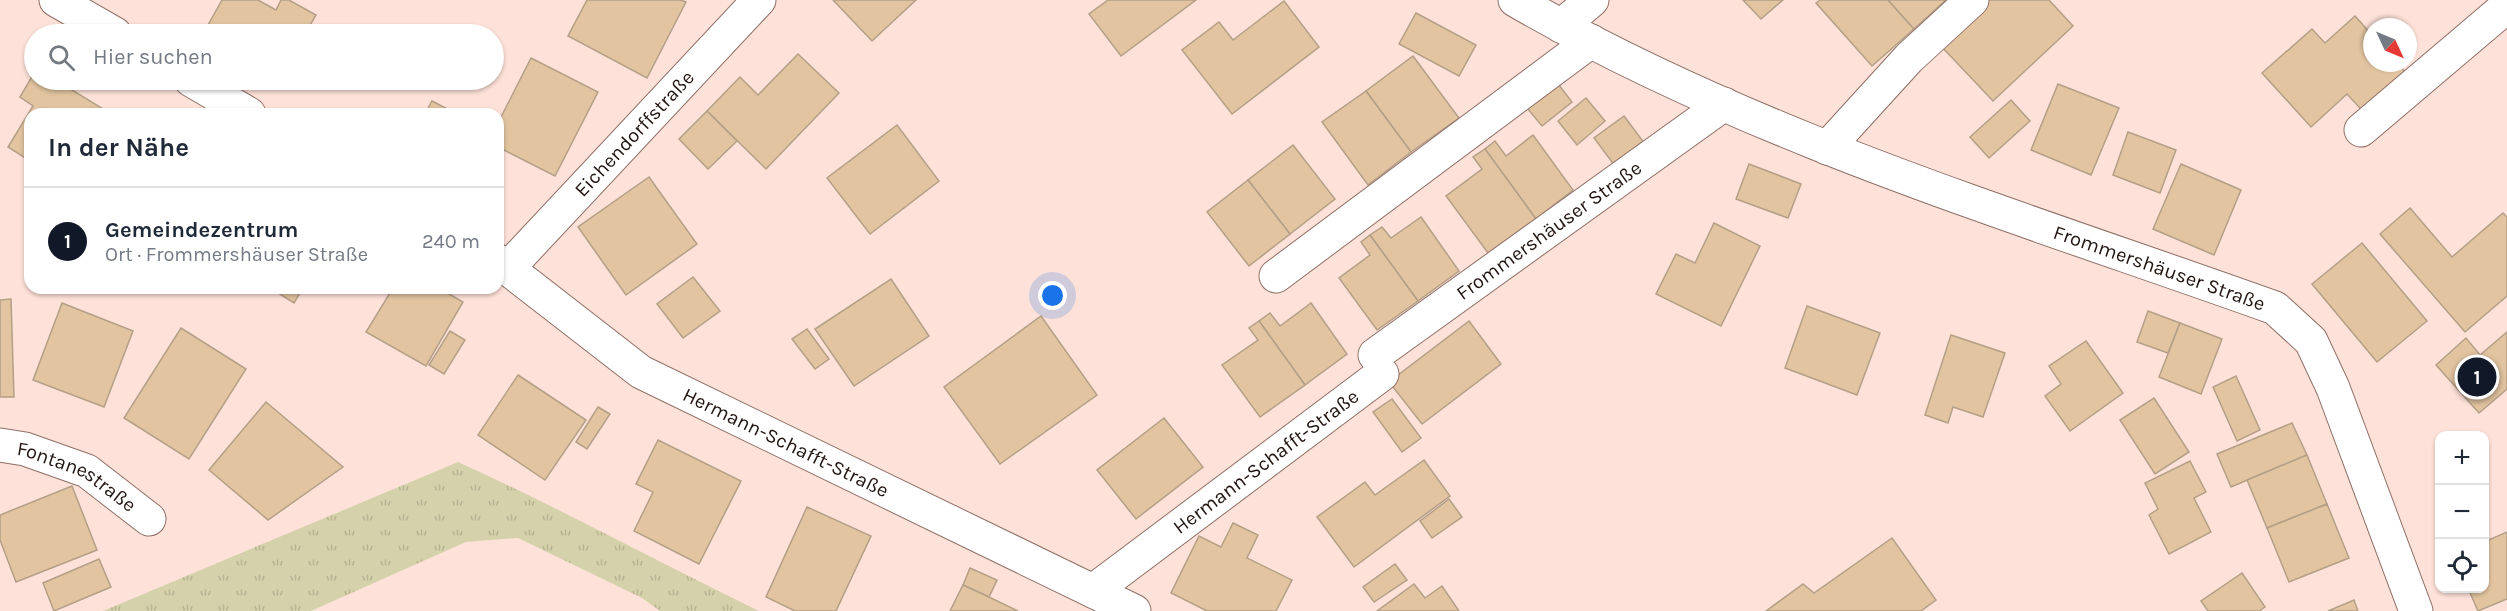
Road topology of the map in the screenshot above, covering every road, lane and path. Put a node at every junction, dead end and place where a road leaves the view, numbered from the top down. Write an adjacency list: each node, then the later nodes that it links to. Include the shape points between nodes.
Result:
1 (56, 0): 7 (street)
2 (759, 0): 15 (street, Eichendorffstraße)
3 (1515, 0): 8 (street, Frommershäuser Straße)
4 (1592, 0): 8 (street)
5 (1972, 0): 14 (street, via 1909,58)
6 (2507, 6): 13 (street)
7 (98, 24)
8 (1561, 26): 9 (street, Frommershäuser Straße)
9 (1591, 42): 11 (street, Frommershäuser Straße); 17 (street)
10 (208, 90): 12 (street)
11 (1724, 104): 14 (street, Frommershäuser Straße); 18 (street, Frommershäuser Straße)
12 (239, 108)
13 (2361, 130)
14 (1827, 148): 23 (street, Frommershäuser Straße, via 2275,308 2311,341 2333,388)
15 (504, 263)
16 (504, 265): 21 (street, Hermann-Schafft-Straße, via 640,372)
17 (1276, 276)
18 (1379, 364): 21 (street, Hermann-Schafft-Straße)
19 (0, 445): 20 (street, Fontanestraße, via 25,449 87,471)
20 (149, 519)
21 (1093, 591): 22 (street, Hermann-Schafft-Straße)
22 (1134, 611)
23 (2416, 611)

